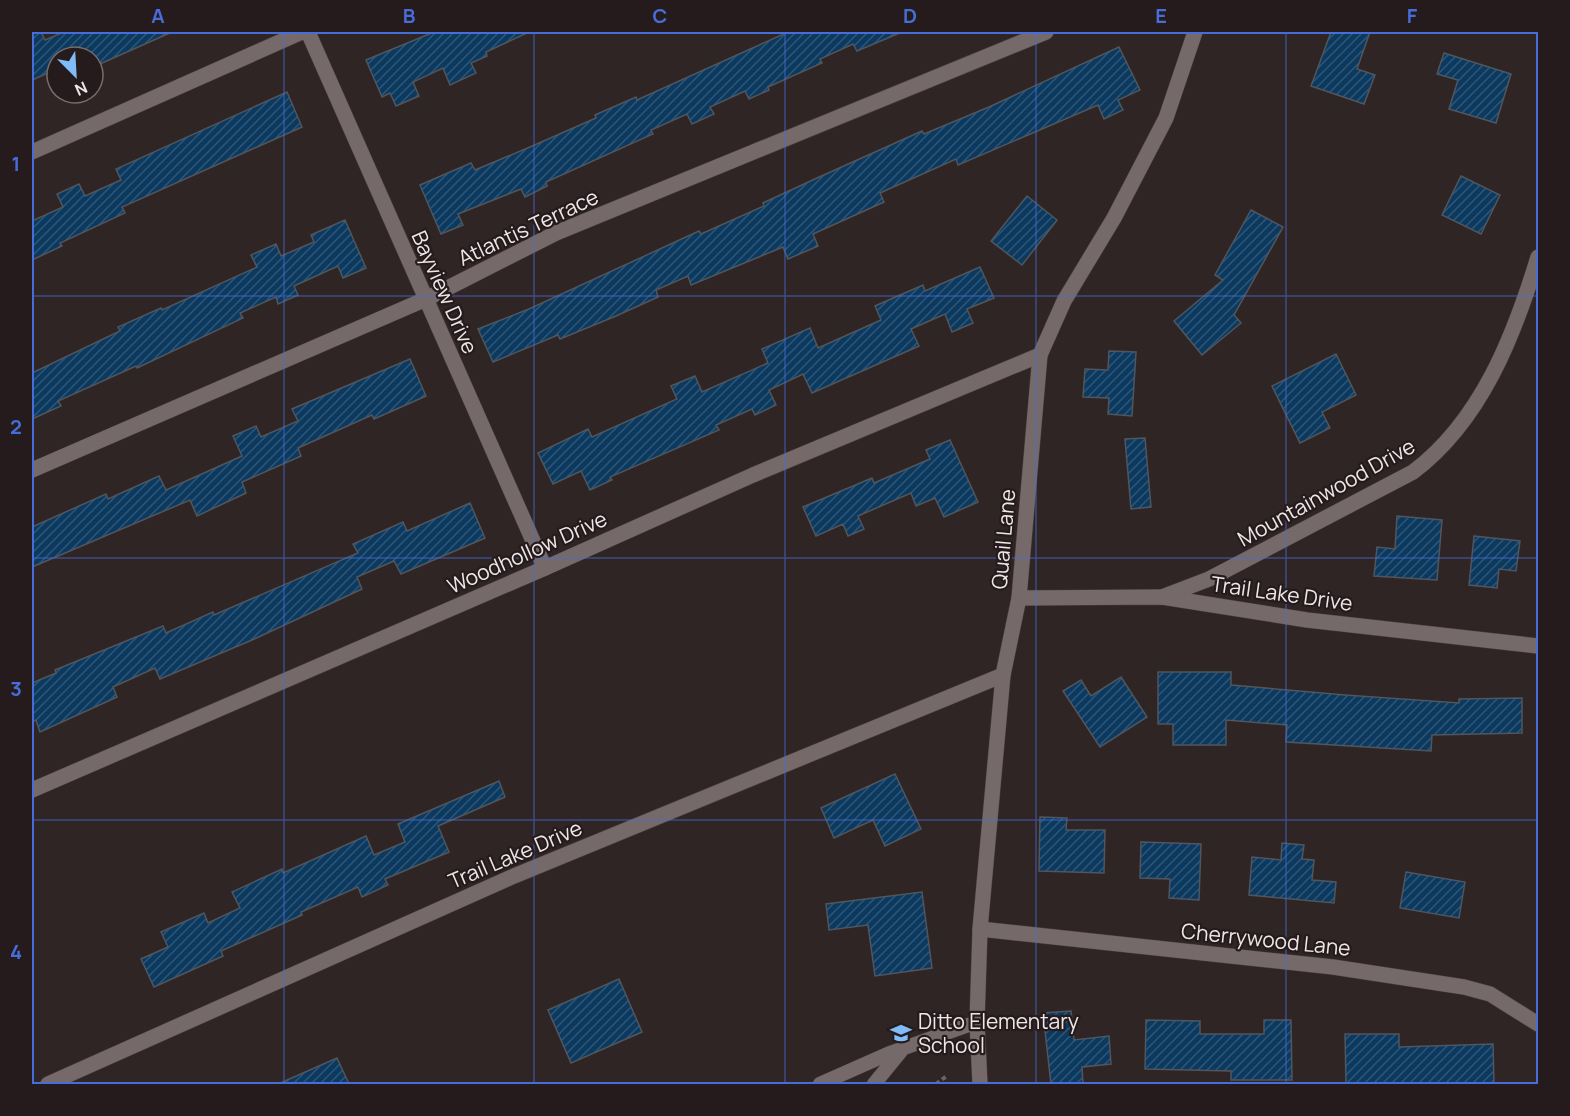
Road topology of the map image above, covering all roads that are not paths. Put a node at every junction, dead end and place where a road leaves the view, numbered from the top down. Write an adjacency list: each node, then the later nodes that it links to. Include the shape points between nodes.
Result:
1 (302, 32): 5 (street)
2 (308, 32): 7 (street, Bayview Drive)
3 (1046, 32): 7 (street, Atlantis Terrace, via 556,233)
4 (1196, 32): 8 (street, Quail Lane, via 1166,118 1114,218 1064,302)
5 (32, 152)
6 (1539, 257): 11 (street, Mountainwood Drive, via 1520,317 1495,373 1436,455 1413,472 1209,579)
7 (426, 299): 9 (street, Atlantis Terrace); 10 (street, Bayview Drive)
8 (1040, 355): 10 (street, Woodhollow Drive, via 753,475); 12 (street, Quail Lane)
9 (32, 470)
10 (545, 568): 15 (street, Woodhollow Drive)
11 (1162, 597): 12 (street, Trail Lake Drive); 13 (street, Trail Lake Drive, via 1307,620)
12 (1019, 598): 14 (street, Quail Lane)
13 (1539, 646)
14 (1003, 675): 16 (street, Quail Lane); 21 (street, Trail Lake Drive, via 514,876)
15 (32, 790)
16 (980, 929): 17 (street, Quail Lane); 18 (street, Cherrywood Lane, via 1333,967 1464,987 1490,994)
17 (977, 1022): 19 (lane); 20 (street, Quail Lane)
18 (1539, 1024)
19 (901, 1051): 22 (lane); 23 (lane)
20 (976, 1082)
21 (48, 1084)
22 (820, 1084)
23 (874, 1084)

